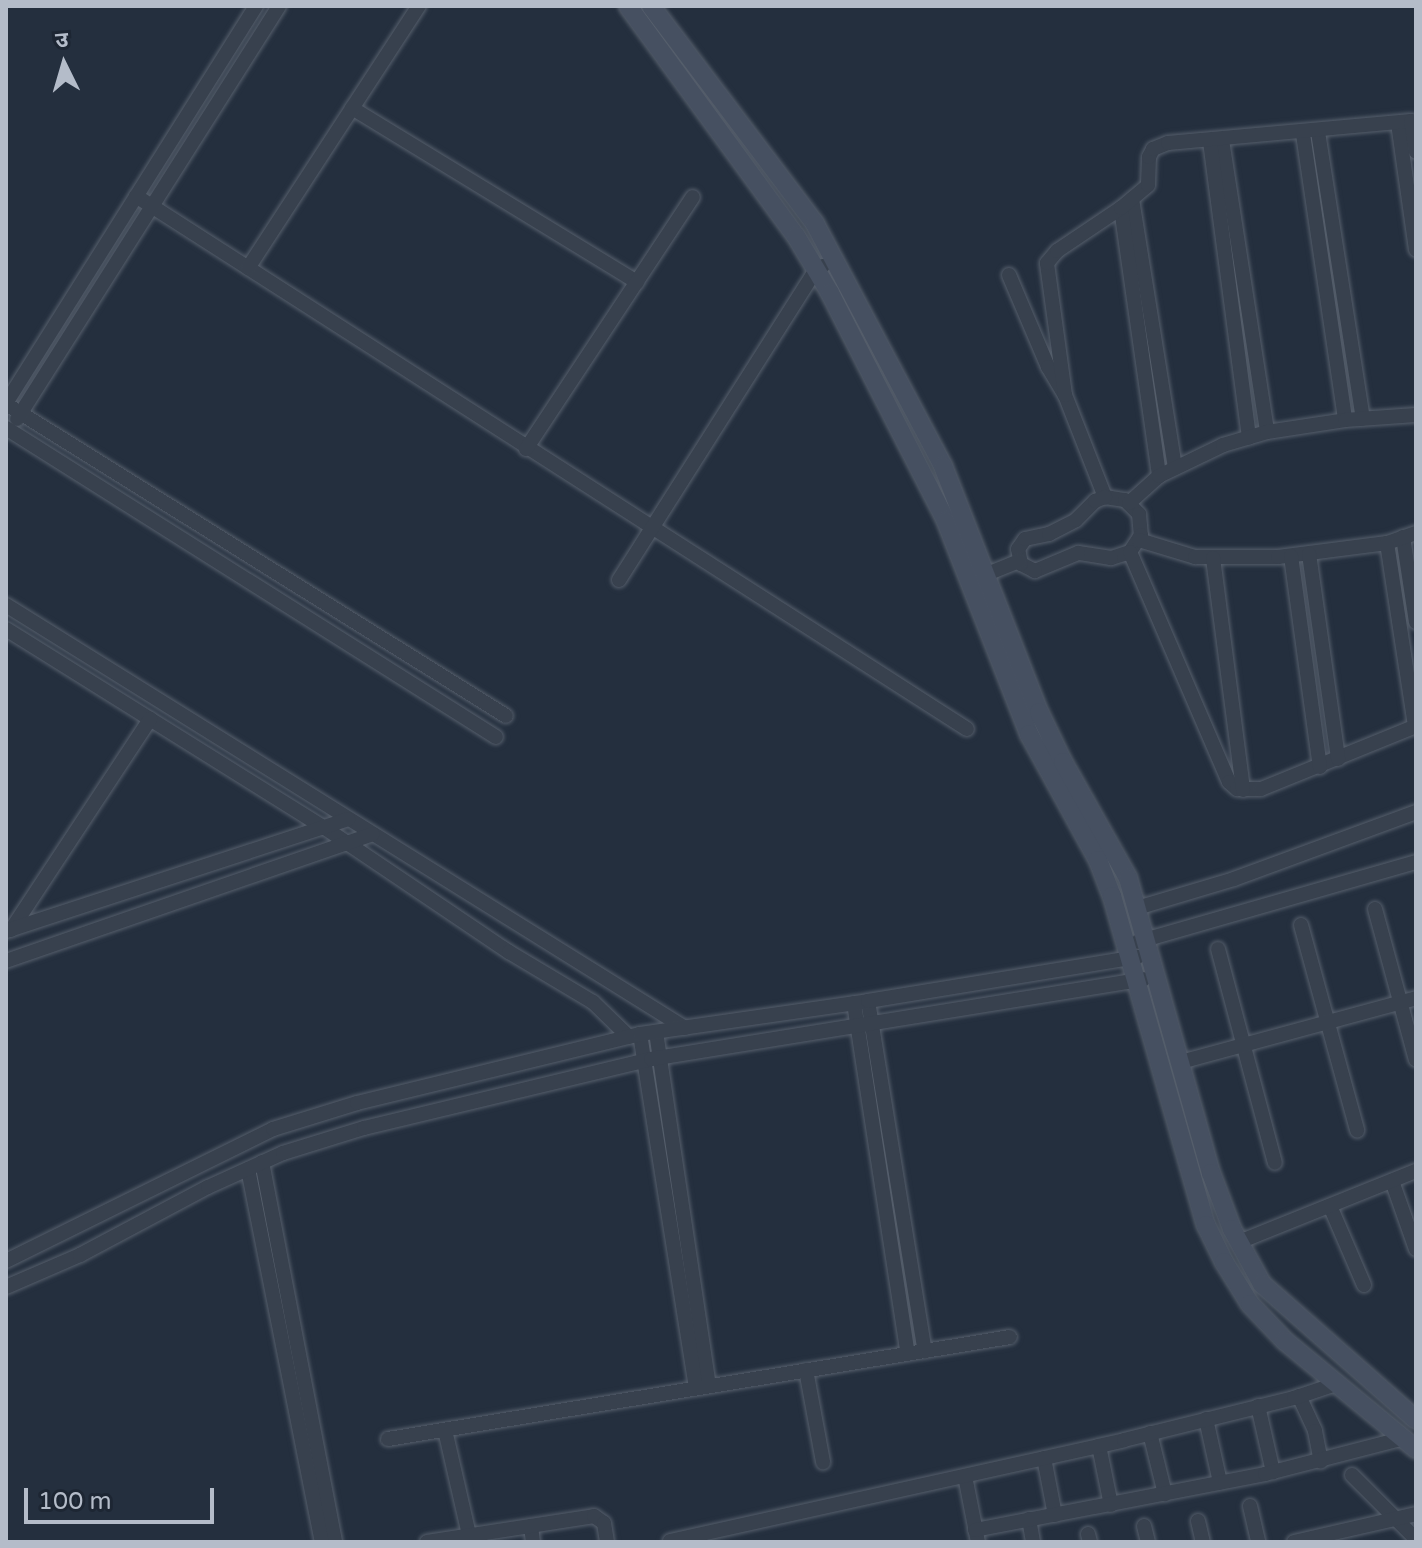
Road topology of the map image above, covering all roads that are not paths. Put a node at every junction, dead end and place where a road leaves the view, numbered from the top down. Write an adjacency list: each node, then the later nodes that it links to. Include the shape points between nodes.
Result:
1 (256, 6): 12 (street)
2 (279, 6): 15 (street)
3 (419, 6): 6 (street)
4 (628, 6): 19 (main road)
5 (651, 6): 17 (main road, via 815,224)
6 (352, 108): 18 (street); 21 (street)
7 (1404, 122): 8 (street); 10 (street); 11 (street)
8 (1311, 133): 9 (street); 26 (street); 27 (street)
9 (1216, 140): 14 (street, via 1153,149 1148,185); 29 (street); 30 (street)
10 (1416, 152)
11 (1411, 182): 16 (street)
12 (136, 196): 15 (street); 23 (street)
13 (693, 197): 21 (street)
14 (1126, 204): 22 (street, via 1047,263); 32 (street); 33 (street)
15 (152, 206): 18 (street); 24 (street)
16 (1416, 250)
17 (836, 261): 19 (street); 44 (main road, via 943,466)
18 (248, 268): 31 (street)
19 (816, 270): 36 (street); 69 (main road, via 946,521 1029,734 1098,860)
20 (1009, 275): 22 (street)
21 (637, 282): 31 (street)
22 (1065, 395): 34 (street)
23 (6, 403): 24 (street)
24 (21, 413): 28 (street); 49 (street)
25 (1416, 415): 26 (street)
26 (1363, 418): 27 (street)
27 (1345, 420): 29 (street)
28 (7, 432): 53 (street)
29 (1267, 432): 30 (street)
30 (1249, 437): 32 (street)
31 (526, 449): 36 (street)
32 (1175, 468): 33 (street)
33 (1159, 476): 35 (street)
34 (1105, 497): 35 (street); 43 (street, via 1076,520 1025,539 1018,549)
35 (1129, 503): 39 (street, via 1142,524)
36 (651, 530): 45 (street); 52 (street)
37 (1410, 535): 38 (street); 47 (street)
38 (1387, 543): 40 (street); 51 (street)
39 (1134, 546): 42 (street); 43 (street, via 1111,558 1078,553 1035,571); 56 (street, via 1229,782)
40 (1309, 554): 41 (street); 54 (street)
41 (1291, 556): 42 (street); 55 (street)
42 (1213, 558): 56 (street)
43 (1019, 561): 44 (street)
44 (987, 574): 63 (main road, via 1039,712 1128,878)
45 (619, 580)
46 (6, 605): 58 (street)
47 (1416, 622)
48 (6, 629): 50 (street)
49 (506, 716)
50 (150, 719): 59 (street); 66 (street)
51 (1415, 726): 54 (street)
52 (967, 729)
53 (496, 737)
54 (1338, 759): 55 (street)
55 (1320, 767): 56 (street, via 1261,789)
56 (1243, 790)
57 (1416, 812): 63 (street, via 1234,879)
58 (348, 819): 59 (street); 60 (street)
59 (325, 828): 61 (street); 66 (street)
60 (373, 834): 61 (street); 79 (street)
61 (350, 845): 70 (street); 81 (street, via 593,1002)
62 (1416, 862): 67 (street)
63 (1137, 908): 67 (main road)
64 (1375, 909): 75 (street)
65 (1301, 925): 77 (street)
66 (8, 931)
67 (1148, 947): 69 (street); 71 (main road)
68 (1218, 949): 82 (street)
69 (1127, 952): 72 (main road); 74 (street)
70 (6, 961)
71 (1157, 977): 72 (street); 85 (main road)
72 (1135, 981): 76 (street); 102 (main road, via 1206,1225 1218,1250 1250,1304 1285,1341)
73 (1416, 998): 75 (street)
74 (861, 1002): 76 (street); 78 (street); 79 (street)
75 (1401, 1002): 77 (street); 84 (street)
76 (874, 1023): 78 (street); 99 (street)
77 (1328, 1023): 82 (street); 86 (street)
78 (857, 1026): 83 (street); 100 (street)
79 (685, 1028): 80 (street)
80 (656, 1032): 81 (street); 83 (street)
81 (635, 1035): 83 (street); 95 (street, via 357,1103 273,1129)
82 (1244, 1048): 85 (street); 88 (street)
83 (653, 1059): 87 (street, via 364,1128); 103 (street)
84 (1416, 1060)
85 (1181, 1062): 93 (main road, via 1211,1173)
86 (1357, 1130)
87 (262, 1162): 89 (street); 136 (street)
88 (1275, 1163)
89 (248, 1169): 97 (street); 135 (street)
90 (1416, 1171): 91 (street)
91 (1392, 1181): 92 (street); 94 (street)
92 (1330, 1206): 93 (street); 96 (street)
93 (1239, 1242): 107 (main road, via 1262,1284)
94 (1416, 1249)
95 (6, 1261)
96 (1364, 1285)
97 (6, 1287)
98 (1010, 1337): 99 (street)
99 (925, 1351): 100 (street)
100 (908, 1354): 101 (street)
101 (806, 1370): 103 (street); 115 (street)
102 (1339, 1383): 104 (street); 111 (main road)
103 (702, 1387): 108 (street)
104 (1299, 1396): 105 (street); 114 (street)
105 (1258, 1406): 106 (street); 116 (street)
106 (1206, 1419): 109 (street); 119 (street)
107 (1416, 1420)
108 (445, 1430): 110 (street); 130 (street)
109 (1150, 1433): 112 (street); 120 (street)
110 (388, 1439)
111 (1410, 1443): 114 (street)
112 (1099, 1446): 113 (street); 121 (street)
113 (1044, 1458): 118 (street); 124 (street)
114 (1321, 1461): 116 (street)
115 (823, 1462)
116 (1273, 1472): 119 (street)
117 (1352, 1475): 126 (street)
118 (965, 1476): 131 (street); 134 (street)
119 (1220, 1482): 120 (street)
120 (1165, 1494): 121 (street)
121 (1111, 1505): 124 (street)
122 (1250, 1506): 143 (street)
123 (1416, 1514): 126 (street)
124 (1055, 1515): 125 (street)
125 (1029, 1519): 131 (street); 140 (street)
126 (1400, 1520): 132 (street); 144 (street)
127 (1198, 1521): 142 (street)
128 (531, 1526): 130 (street); 138 (street); 139 (street, via 594,1516 604,1523)
129 (1144, 1526): 141 (street)
130 (469, 1535): 133 (street)
131 (977, 1536)
132 (1416, 1539)
133 (445, 1541): 137 (street)
134 (670, 1541)
135 (322, 1542)
136 (335, 1542)
137 (427, 1542)
138 (533, 1542)
139 (607, 1542)
140 (1033, 1542)
141 (1148, 1542)
142 (1203, 1542)
143 (1258, 1542)
144 (1294, 1542)

